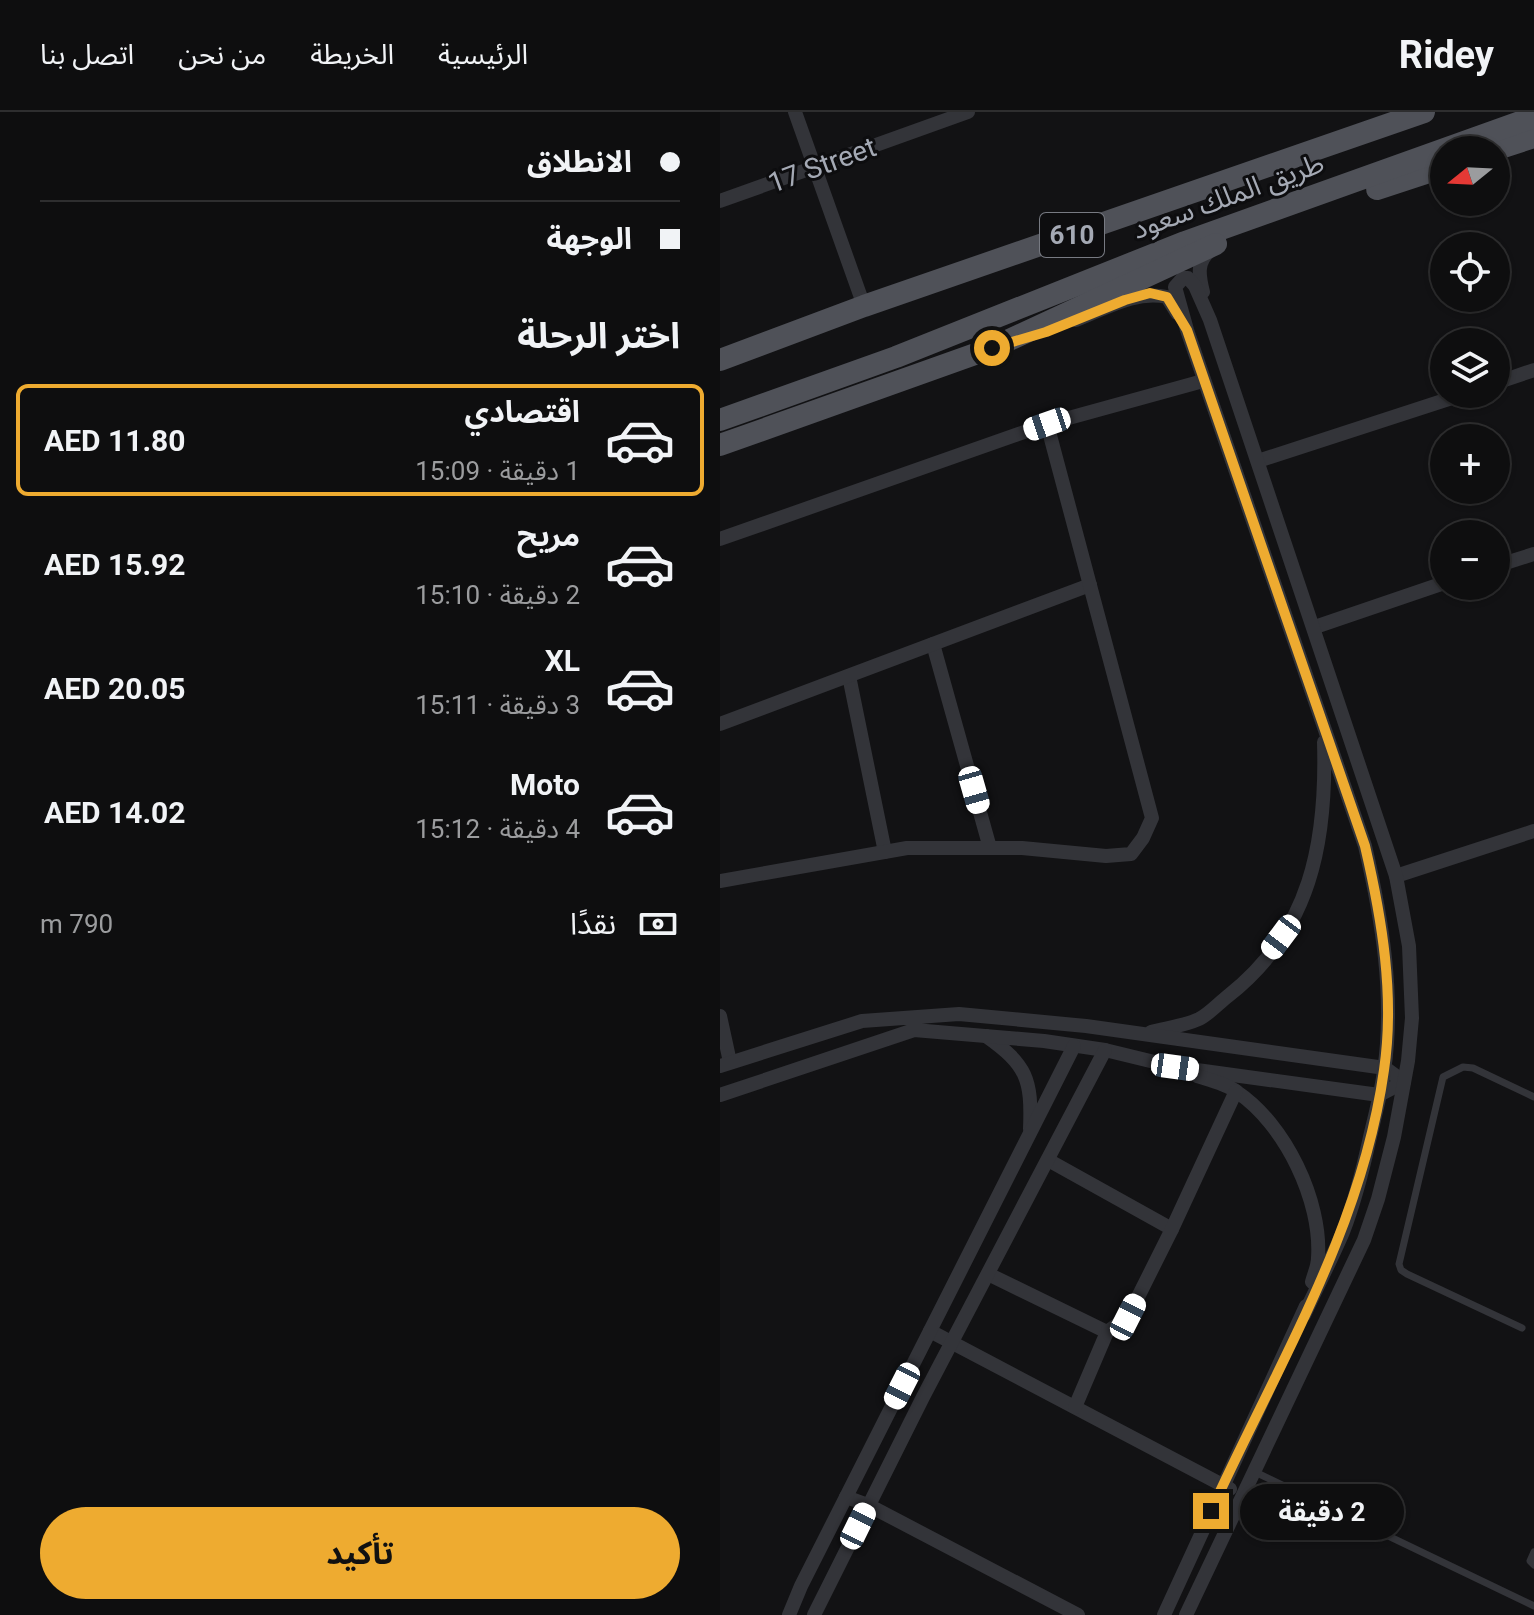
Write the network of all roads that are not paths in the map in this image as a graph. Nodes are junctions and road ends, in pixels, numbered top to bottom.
1 (795, 112) edge
2 (967, 112) edge
3 (1424, 112) edge
4 (1386, 118) edge
5 (1534, 119) edge
6 (1492, 136) edge
7 (1534, 137) edge
8 (1510, 145) edge
9 (1430, 160) edge
10 (813, 169) junction
11 (1430, 172) edge
12 (720, 201) edge
13 (1328, 206) junction
14 (1221, 242) junction
15 (864, 306) junction
16 (1210, 320) junction
17 (1187, 330) junction
18 (992, 348) junction
19 (720, 360) edge
20 (1534, 370) edge
21 (1510, 378) edge
22 (1203, 381) junction
23 (1430, 405) edge
24 (720, 420) edge
25 (1047, 424) junction
26 (720, 445) edge
27 (1258, 461) junction
28 (720, 539) edge
29 (1534, 554) edge
30 (1510, 562) edge
31 (1090, 585) junction
32 (1430, 588) edge
33 (1315, 627) junction
34 (933, 644) junction
35 (849, 676) junction
36 (720, 724) edge
37 (1323, 725) junction
38 (1534, 831) edge
39 (990, 848) junction
40 (885, 852) junction
41 (1396, 876) junction
42 (720, 881) edge
43 (720, 1016) edge
44 (1145, 1034) junction
45 (986, 1036) junction
46 (1074, 1046) junction
47 (1105, 1050) junction
48 (725, 1064) edge
49 (1175, 1067) junction
50 (1385, 1068) junction
51 (1404, 1082) junction
52 (1236, 1091) junction
53 (720, 1095) edge
54 (1379, 1095) junction
55 (1534, 1097) edge
56 (1030, 1134) junction
57 (1048, 1160) junction
58 (1172, 1229) junction
59 (988, 1274) junction
60 (1304, 1315) junction
61 (1522, 1328) dead end
62 (930, 1331) junction
63 (1107, 1332) junction
64 (952, 1342) junction
65 (1075, 1407) junction
66 (1255, 1472) junction
67 (1223, 1485) junction
68 (1241, 1495) junction
69 (846, 1497) junction
70 (868, 1505) junction
71 (834, 1520) junction
72 (1534, 1552) edge
73 (1534, 1565) edge
74 (838, 1566) junction
75 (1534, 1606) edge
76 (789, 1615) edge
77 (814, 1615) edge
78 (1078, 1615) edge
79 (1164, 1615) edge
80 (1186, 1615) edge

1 - 10 street
2 - 10 street, 17 Street
3 - 4 main road, طريق الملك سعود / 610
4 - 15 main road, طريق الملك سعود / 610
5 - 6 main road
5 - 24 main road, طريق الملك سعود / 610
7 - 8 main road
9 - 13 main road
10 - 12 street, 17 Street
10 - 15 street
11 - 13 main road
13 - 14 main road
14 - 16 street
14 - 18 main road
15 - 19 main road, طريق الملك سعود / 610
16 - 17 street
16 - 27 street
17 - 18 street
17 - 22 street
18 - 26 main road
20 - 21 street
22 - 25 street
22 - 37 street
23 - 27 street
25 - 28 street
25 - 31 street
27 - 33 street
29 - 30 street
31 - 34 street
31 - 39 street
32 - 33 street
33 - 41 street
34 - 35 street
34 - 39 street
35 - 36 street
35 - 40 street
37 - 44 street
37 - 50 street
38 - 41 street
39 - 40 street
40 - 42 street
41 - 51 street
43 - 48 street
44 - 48 street
44 - 50 street
45 - 46 street
45 - 53 street
45 - 56 street
46 - 47 street
46 - 56 street
47 - 49 street
47 - 57 street
49 - 52 street
49 - 54 street
50 - 51 street
50 - 54 street
51 - 54 street
51 - 66 street
52 - 58 street
52 - 60 street
54 - 60 street
55 - 61 lane
56 - 62 street
57 - 58 street
57 - 59 street
58 - 63 street
59 - 63 street
59 - 64 street
60 - 67 street
62 - 64 street
62 - 69 street
63 - 65 street
64 - 65 street
64 - 70 street
65 - 67 street
66 - 68 street
66 - 75 lane
67 - 68 street
67 - 79 street
68 - 80 street
69 - 70 street
69 - 71 street
70 - 74 street
70 - 78 street
71 - 74 street
71 - 76 street
72 - 73 lane
74 - 77 street

